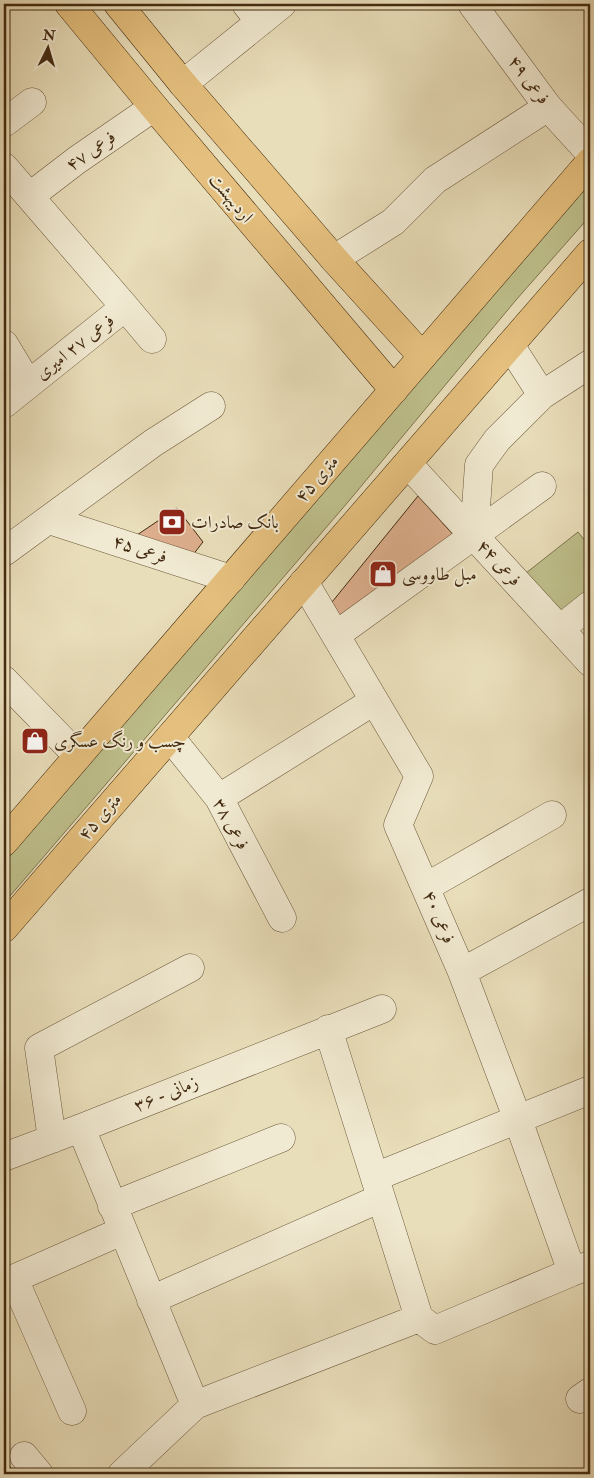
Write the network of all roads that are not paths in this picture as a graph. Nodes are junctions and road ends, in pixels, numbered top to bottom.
1 (69, 4) edge
2 (118, 4) edge
3 (282, 4) edge
4 (472, 4) edge
5 (253, 13) edge
6 (183, 84) junction
7 (32, 102) dead end
8 (154, 107) junction
9 (548, 107) junction
10 (4, 123) edge
11 (590, 153) edge
12 (590, 162) edge
13 (4, 167) edge
14 (30, 196) junction
15 (590, 253) edge
16 (334, 259) junction
17 (125, 307) junction
18 (390, 320) junction
19 (152, 339) dead end
20 (4, 344) edge
21 (510, 346) junction
22 (359, 349) junction
23 (422, 356) junction
24 (590, 364) edge
25 (28, 384) junction
26 (394, 390) junction
27 (542, 395) junction
28 (4, 404) edge
29 (211, 406) dead end
30 (408, 464) junction
31 (542, 486) dead end
32 (49, 520) junction
33 (474, 536) junction
34 (4, 552) edge
35 (231, 579) junction
36 (304, 582) junction
37 (590, 605) edge
38 (560, 629) junction
39 (336, 635) junction
40 (590, 662) edge
41 (4, 680) edge
42 (374, 701) junction
43 (170, 737) junction
44 (78, 756) junction
45 (219, 798) junction
46 (552, 815) dead end
47 (4, 842) edge
48 (426, 887) junction
49 (590, 902) edge
50 (282, 918) dead end
51 (4, 928) edge
52 (190, 968) dead end
53 (462, 972) junction
54 (382, 1009) dead end
55 (328, 1029) junction
56 (590, 1090) edge
57 (518, 1120) junction
58 (81, 1128) junction
59 (281, 1138) dead end
60 (52, 1139) junction
61 (4, 1157) edge
62 (378, 1187) junction
63 (112, 1206) junction
64 (122, 1231) junction
65 (581, 1268) edge
66 (9, 1281) edge
67 (151, 1300) junction
68 (419, 1318) junction
69 (195, 1405) junction
70 (72, 1411) dead end
71 (122, 1474) edge

1 - 8 main road, اردیبهشت
2 - 6 main road
3 - 5 street
4 - 9 street, فرعی ۴۹
5 - 6 street
6 - 16 main road
7 - 10 street
8 - 14 street, فرعی ۴۷
8 - 22 main road, اردیبهشت
9 - 11 street, فرعی ۴۹
9 - 16 street
12 - 23 main road, ۴۵ متری
13 - 14 street, فرعی ۲۷ امیری
14 - 17 street, فرعی ۲۷ امیری
15 - 21 main road, ۴۵ متری
16 - 18 main road
17 - 19 street
17 - 25 street, فرعی ۲۷ امیری
18 - 22 main road
18 - 23 main road
20 - 25 street
21 - 27 street
21 - 30 main road, ۴۵ متری
22 - 26 main road, اردیبهشت
23 - 26 main road, ۴۵ متری
24 - 27 street
25 - 28 street, فرعی ۲۷ امیری
26 - 35 main road, ۴۵ متری
27 - 33 street
29 - 32 street
30 - 33 street, فرعی ۴۴
30 - 36 main road, ۴۵ متری
31 - 33 street
32 - 34 street
32 - 35 street, فرعی ۴۵
33 - 38 street, فرعی ۴۴
33 - 39 street
35 - 44 main road, ۴۵ متری
36 - 39 street, فرعی ۴۰
36 - 43 main road, ۴۵ متری
37 - 38 street
38 - 40 street, فرعی ۴۴
39 - 42 street, فرعی ۴۰
41 - 44 street
42 - 45 street
42 - 48 street, فرعی ۴۰
43 - 45 street, فرعی ۳۸
43 - 51 main road, ۴۵ متری
44 - 47 main road, ۴۵ متری
45 - 50 street, فرعی ۳۸
46 - 48 street
48 - 53 street, فرعی ۴۰
49 - 53 street
52 - 60 street
53 - 57 street, فرعی ۴۰
54 - 55 street, ۳۶ - زمانی
55 - 58 street, ۳۶ - زمانی
55 - 62 street
56 - 57 street
57 - 62 street
57 - 65 street, فرعی ۴۰
58 - 60 street, ۳۶ - زمانی
58 - 63 street
59 - 63 street
60 - 61 street, ۳۶ - زمانی
62 - 67 street
62 - 68 street
63 - 64 street
64 - 66 street
64 - 67 street
65 - 68 street
66 - 70 street
67 - 69 street
68 - 69 street
69 - 71 street

